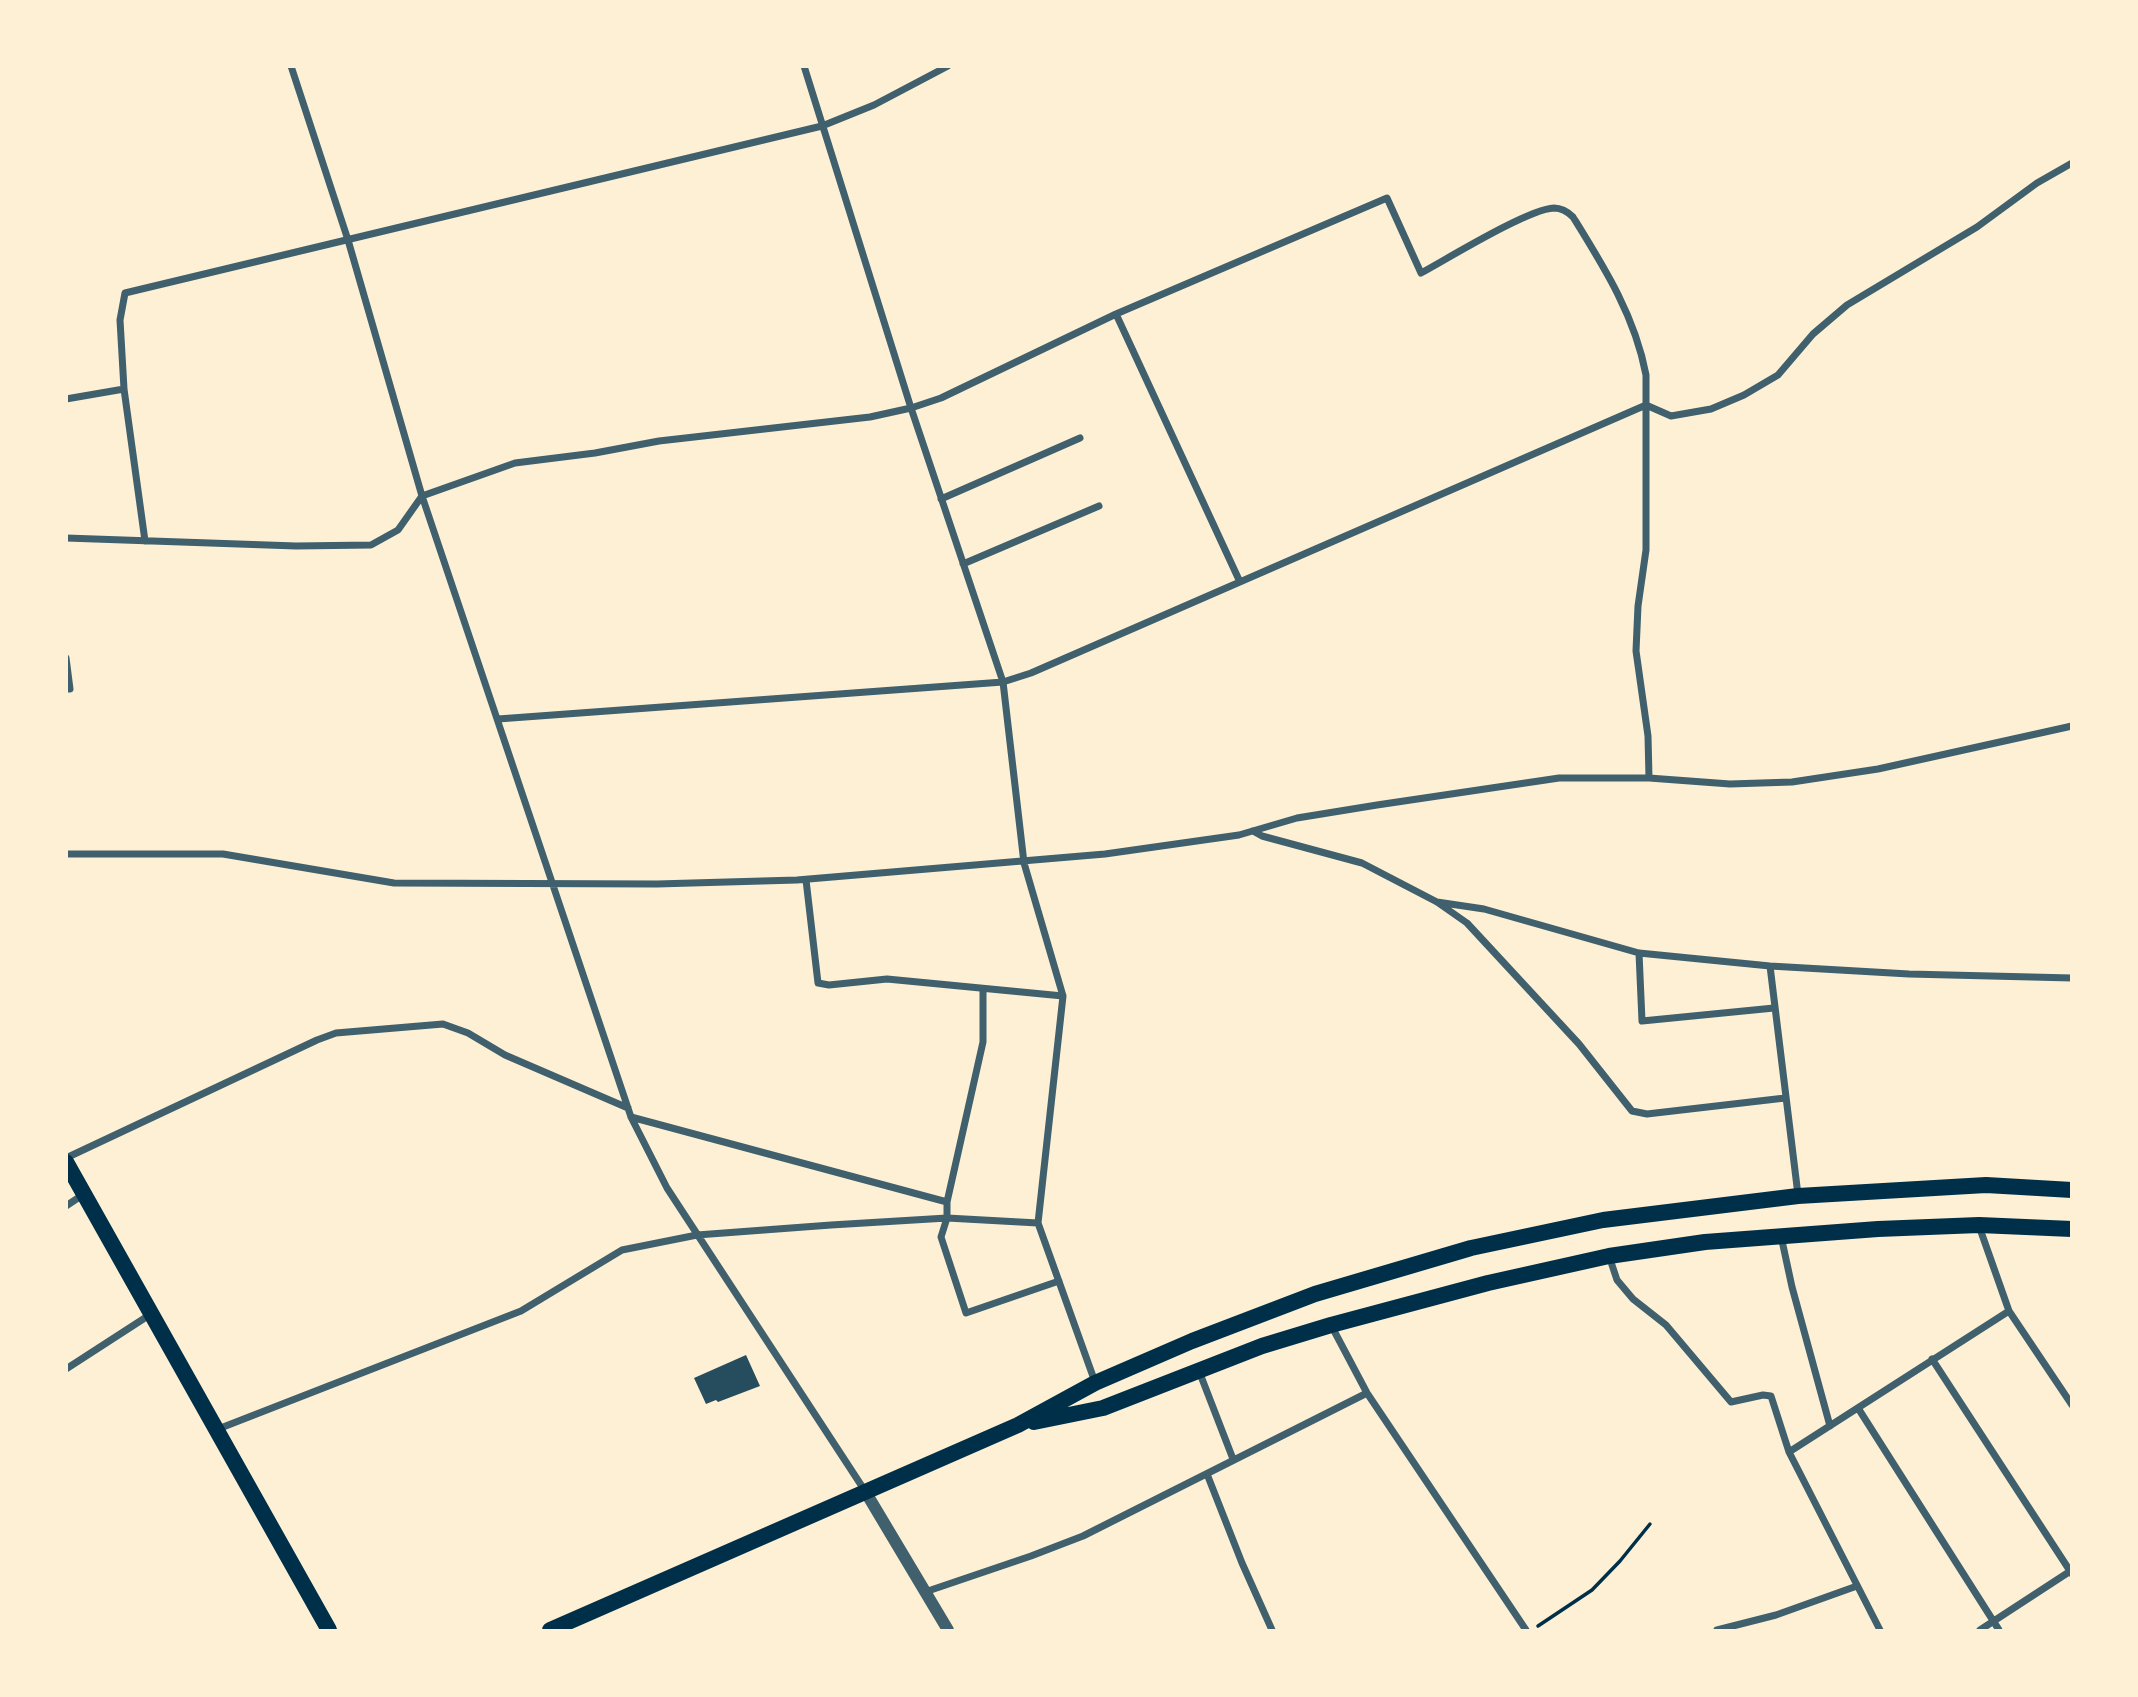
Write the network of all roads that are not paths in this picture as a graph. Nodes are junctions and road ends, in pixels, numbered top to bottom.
1 (291, 66) edge
2 (804, 66) edge
3 (948, 66) edge
4 (822, 126) junction
5 (2071, 163) edge
6 (348, 240) junction
7 (1116, 314) junction
8 (124, 389) junction
9 (66, 398) edge
10 (1646, 405) junction
11 (911, 408) junction
12 (1080, 439) dead end
13 (422, 496) junction
14 (942, 499) junction
15 (1099, 506) dead end
16 (66, 538) edge
17 (145, 541) junction
18 (963, 564) junction
19 (1240, 582) junction
20 (66, 658) edge
21 (1003, 682) junction
22 (66, 689) edge
23 (498, 719) junction
24 (2071, 726) edge
25 (1649, 778) junction
26 (1253, 831) junction
27 (66, 854) edge
28 (1024, 863) junction
29 (806, 880) junction
30 (552, 882) junction
31 (1437, 902) junction
32 (1639, 953) junction
33 (1770, 966) junction
34 (2071, 978) edge
35 (983, 989) junction
36 (1063, 996) junction
37 (1774, 1008) junction
38 (1786, 1098) junction
39 (629, 1113) junction
40 (66, 1160) edge
41 (2071, 1190) edge
42 (85, 1194) junction
43 (1798, 1196) junction
44 (947, 1202) junction
45 (66, 1206) edge
46 (947, 1218) junction
47 (1038, 1223) junction
48 (1979, 1225) junction
49 (2071, 1229) edge
50 (697, 1235) junction
51 (1781, 1235) junction
52 (1609, 1256) junction
53 (1059, 1281) junction
54 (2009, 1311) junction
55 (152, 1313) junction
56 (1331, 1325) junction
57 (1932, 1359) junction
58 (66, 1369) edge
59 (1199, 1371) junction
60 (1095, 1383) junction
61 (1367, 1393) junction
62 (2071, 1405) edge
63 (1858, 1408) junction
64 (1018, 1425) junction
65 (1830, 1426) junction
66 (218, 1429) junction
67 (1789, 1452) junction
68 (1233, 1459) junction
69 (1208, 1474) junction
70 (865, 1491) junction
71 (2071, 1571) edge
72 (1857, 1586) junction
73 (924, 1592) junction
74 (1993, 1622) junction
75 (330, 1630) edge
76 (550, 1630) edge
77 (948, 1630) edge
78 (1272, 1630) edge
79 (1528, 1630) edge
80 (1717, 1630) edge
81 (1880, 1630) edge
82 (1980, 1630) edge
83 (1998, 1630) edge

1 - 6 street
2 - 4 street
3 - 4 street
4 - 6 street
4 - 11 street
5 - 10 street
6 - 8 street
6 - 13 street
7 - 10 street
7 - 11 street
7 - 19 street
8 - 9 street
8 - 17 street
10 - 19 street
10 - 25 street
11 - 13 street
11 - 14 street
12 - 14 street
13 - 17 street
13 - 23 street
14 - 18 street
15 - 18 street
16 - 17 street
18 - 21 street
19 - 21 street
20 - 22 street
21 - 23 street
21 - 28 street
23 - 30 street
24 - 25 street
25 - 26 street
26 - 28 street
26 - 31 street
27 - 30 street
28 - 29 street
28 - 36 street
29 - 30 street
29 - 35 street
30 - 39 street
31 - 32 street
31 - 38 street
32 - 33 street
32 - 37 street
33 - 34 street
33 - 37 street
35 - 36 street
35 - 44 street
36 - 47 street
37 - 38 street
38 - 43 street
39 - 40 street
39 - 44 street
39 - 50 street
40 - 42 main road
41 - 43 main road
42 - 45 street
42 - 55 main road
43 - 60 main road
44 - 46 street
46 - 47 street
46 - 50 street
46 - 53 street
47 - 53 street
48 - 49 main road
48 - 51 main road
48 - 54 street
50 - 66 street
50 - 70 street
51 - 52 main road
51 - 65 street
52 - 56 main road
52 - 67 street
53 - 60 street
54 - 57 street
54 - 62 street
55 - 58 street
55 - 66 main road
56 - 59 main road
56 - 61 street
57 - 63 street
57 - 71 street
59 - 64 main road
59 - 68 street
60 - 64 main road
61 - 68 street
61 - 79 street
63 - 65 street
63 - 74 street
64 - 70 main road
65 - 67 street
66 - 75 main road
67 - 72 street
68 - 69 street
69 - 73 street
69 - 78 street
70 - 73 street
70 - 76 main road
71 - 74 street
72 - 80 street
72 - 81 street
73 - 77 street
74 - 82 street
74 - 83 street

